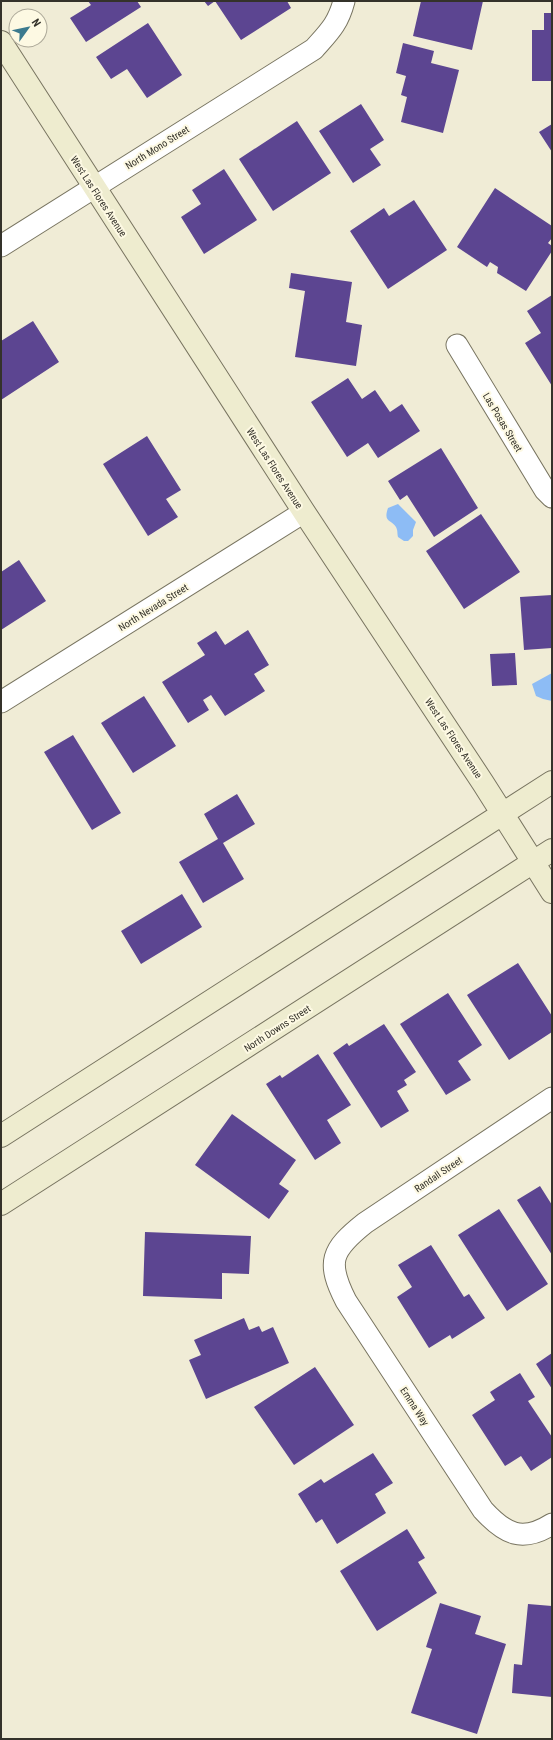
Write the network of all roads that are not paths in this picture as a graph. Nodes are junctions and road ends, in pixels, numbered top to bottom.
1 (344, 1) edge
2 (1, 42) edge
3 (93, 186) junction
4 (1, 246) edge
5 (457, 345) dead end
6 (552, 497) edge
7 (304, 512) junction
8 (1, 702) edge
9 (552, 782) edge
10 (502, 813) junction
11 (552, 850) edge
12 (533, 862) junction
13 (552, 892) edge
14 (552, 1098) edge
15 (1, 1136) edge
16 (1, 1204) edge
17 (333, 1260) joint
18 (552, 1524) edge

1 - 3 street, North Mono Street
2 - 3 main road, West Las Flores Avenue
3 - 4 street, North Mono Street
3 - 7 main road, West Las Flores Avenue
5 - 6 street, Las Posas Street
7 - 8 street, North Nevada Street
7 - 10 main road, West Las Flores Avenue
9 - 10 main road
10 - 12 main road, West Las Flores Avenue
10 - 15 main road
11 - 12 main road, North Downs Street
12 - 13 main road, West Las Flores Avenue
12 - 16 main road, North Downs Street
14 - 17 street, Randall Street
17 - 18 street, Emma Way

